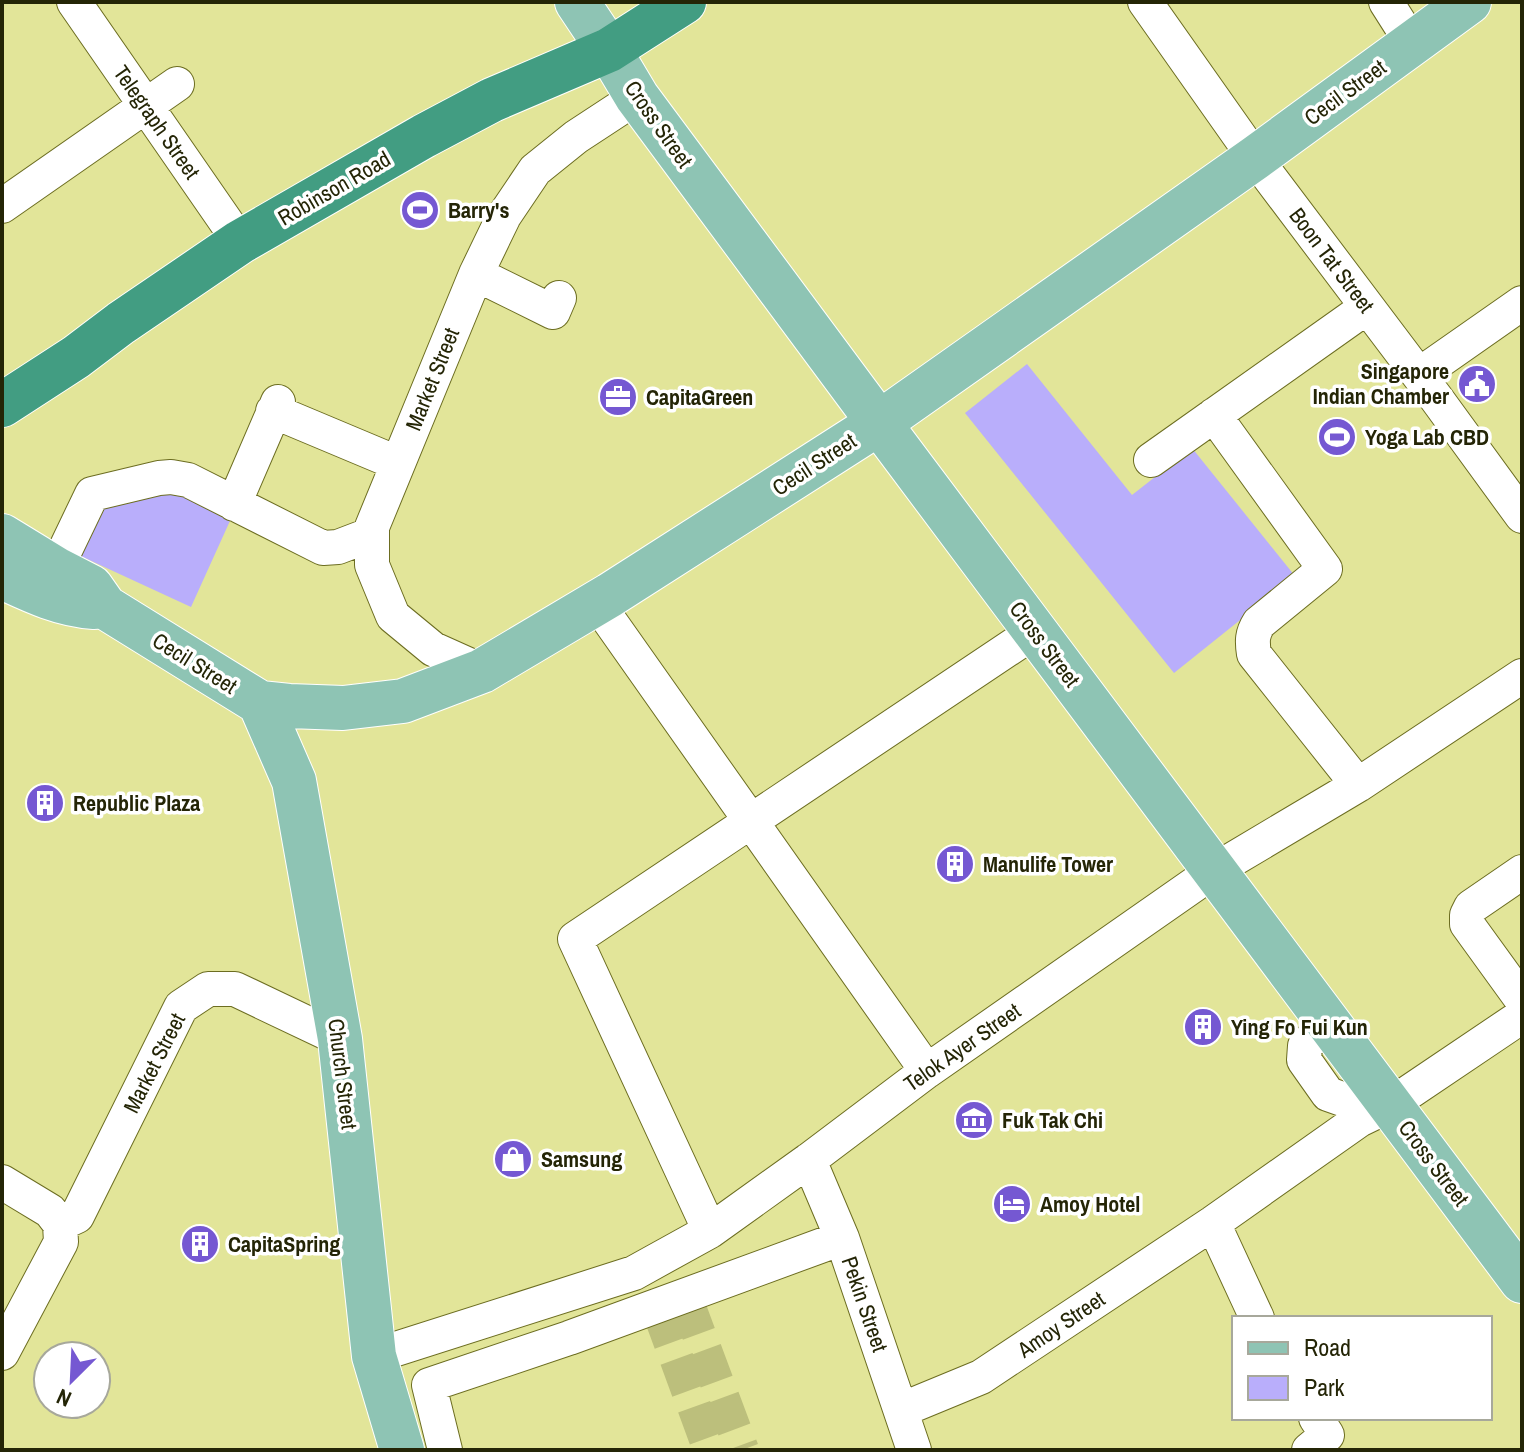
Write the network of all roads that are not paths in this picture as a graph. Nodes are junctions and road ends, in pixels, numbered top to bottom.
1 (74, 2) edge
2 (577, 2) edge
3 (684, 2) edge
4 (1145, 2) edge
5 (1386, 2) edge
6 (1469, 2) edge
7 (1412, 43) junction
8 (609, 50) junction
9 (177, 84) dead end
10 (637, 97) junction
11 (146, 105) junction
12 (1255, 158) junction
13 (2, 206) edge
14 (240, 242) junction
15 (476, 274) junction
16 (559, 298) dead end
17 (1522, 303) edge
18 (1367, 307) junction
19 (1419, 375) junction
20 (2, 405) edge
21 (1214, 415) junction
22 (879, 423) junction
23 (1151, 460) dead end
24 (397, 463) junction
25 (234, 504) junction
26 (1522, 516) edge
27 (372, 534) junction
28 (2, 536) edge
29 (56, 569) junction
30 (2, 577) edge
31 (597, 603) junction
32 (105, 607) junction
33 (1035, 631) junction
34 (482, 671) junction
35 (1522, 676) edge
36 (260, 703) junction
37 (1358, 785) junction
38 (751, 821) junction
39 (1215, 870) junction
40 (1522, 872) edge
41 (1520, 1017) edge
42 (340, 1039) junction
43 (927, 1071) junction
44 (1381, 1094) junction
45 (809, 1160) junction
46 (2, 1182) edge
47 (1213, 1223) junction
48 (710, 1231) junction
49 (60, 1233) junction
50 (842, 1238) junction
51 (656, 1261) junction
52 (1522, 1281) edge
53 (671, 1303) junction
54 (1256, 1316) edge
55 (2, 1353) edge
56 (374, 1356) junction
57 (901, 1410) junction
58 (1317, 1420) edge
59 (402, 1450) edge
60 (445, 1450) edge
61 (914, 1450) edge
62 (1309, 1450) edge

1 - 11 street, Telegraph Street
2 - 8 main road, Cross Street
3 - 8 highway, Robinson Road
4 - 12 street, Boon Tat Street
5 - 7 street
6 - 7 main road, Cecil Street
7 - 12 main road, Cecil Street
8 - 10 main road, Cross Street
8 - 14 highway, Robinson Road
9 - 11 street
10 - 15 street, Market Street
10 - 22 main road, Cross Street
11 - 13 street
11 - 14 street, Telegraph Street
12 - 18 street, Boon Tat Street
12 - 22 main road, Cecil Street
14 - 20 highway, Robinson Road
15 - 16 street
15 - 24 street, Market Street
17 - 19 street
18 - 19 street, Boon Tat Street
18 - 21 street
19 - 26 street, Boon Tat Street
21 - 23 street
21 - 37 street
22 - 31 main road, Cecil Street
22 - 33 main road, Cross Street
24 - 25 street
24 - 27 street, Market Street
25 - 27 street
25 - 29 street
27 - 34 street, Market Street
28 - 29 main road
29 - 32 main road
30 - 32 main road
31 - 34 main road, Cecil Street
31 - 38 street
32 - 36 main road, Cecil Street
33 - 38 street
33 - 39 main road, Cross Street
34 - 36 main road, Cecil Street
35 - 37 street, Telok Ayer Street
36 - 42 main road, Church Street
37 - 39 street, Telok Ayer Street
38 - 43 street
38 - 48 street
39 - 43 street, Telok Ayer Street
39 - 44 main road, Cross Street
40 - 41 street
41 - 44 street
42 - 49 street, Market Street
42 - 56 main road, Church Street
43 - 45 street, Telok Ayer Street
44 - 47 street, Amoy Street
44 - 52 main road, Cross Street
45 - 48 street, Telok Ayer Street
45 - 50 street, Pekin Street
46 - 49 street
47 - 54 street
47 - 57 street, Amoy Street
48 - 51 street, Telok Ayer Street
49 - 55 street, Market Street
50 - 53 street
50 - 57 street, Pekin Street
51 - 53 street
51 - 56 street, Telok Ayer Street
53 - 60 street
56 - 59 main road, Church Street
57 - 61 street, Pekin Street
58 - 62 street

